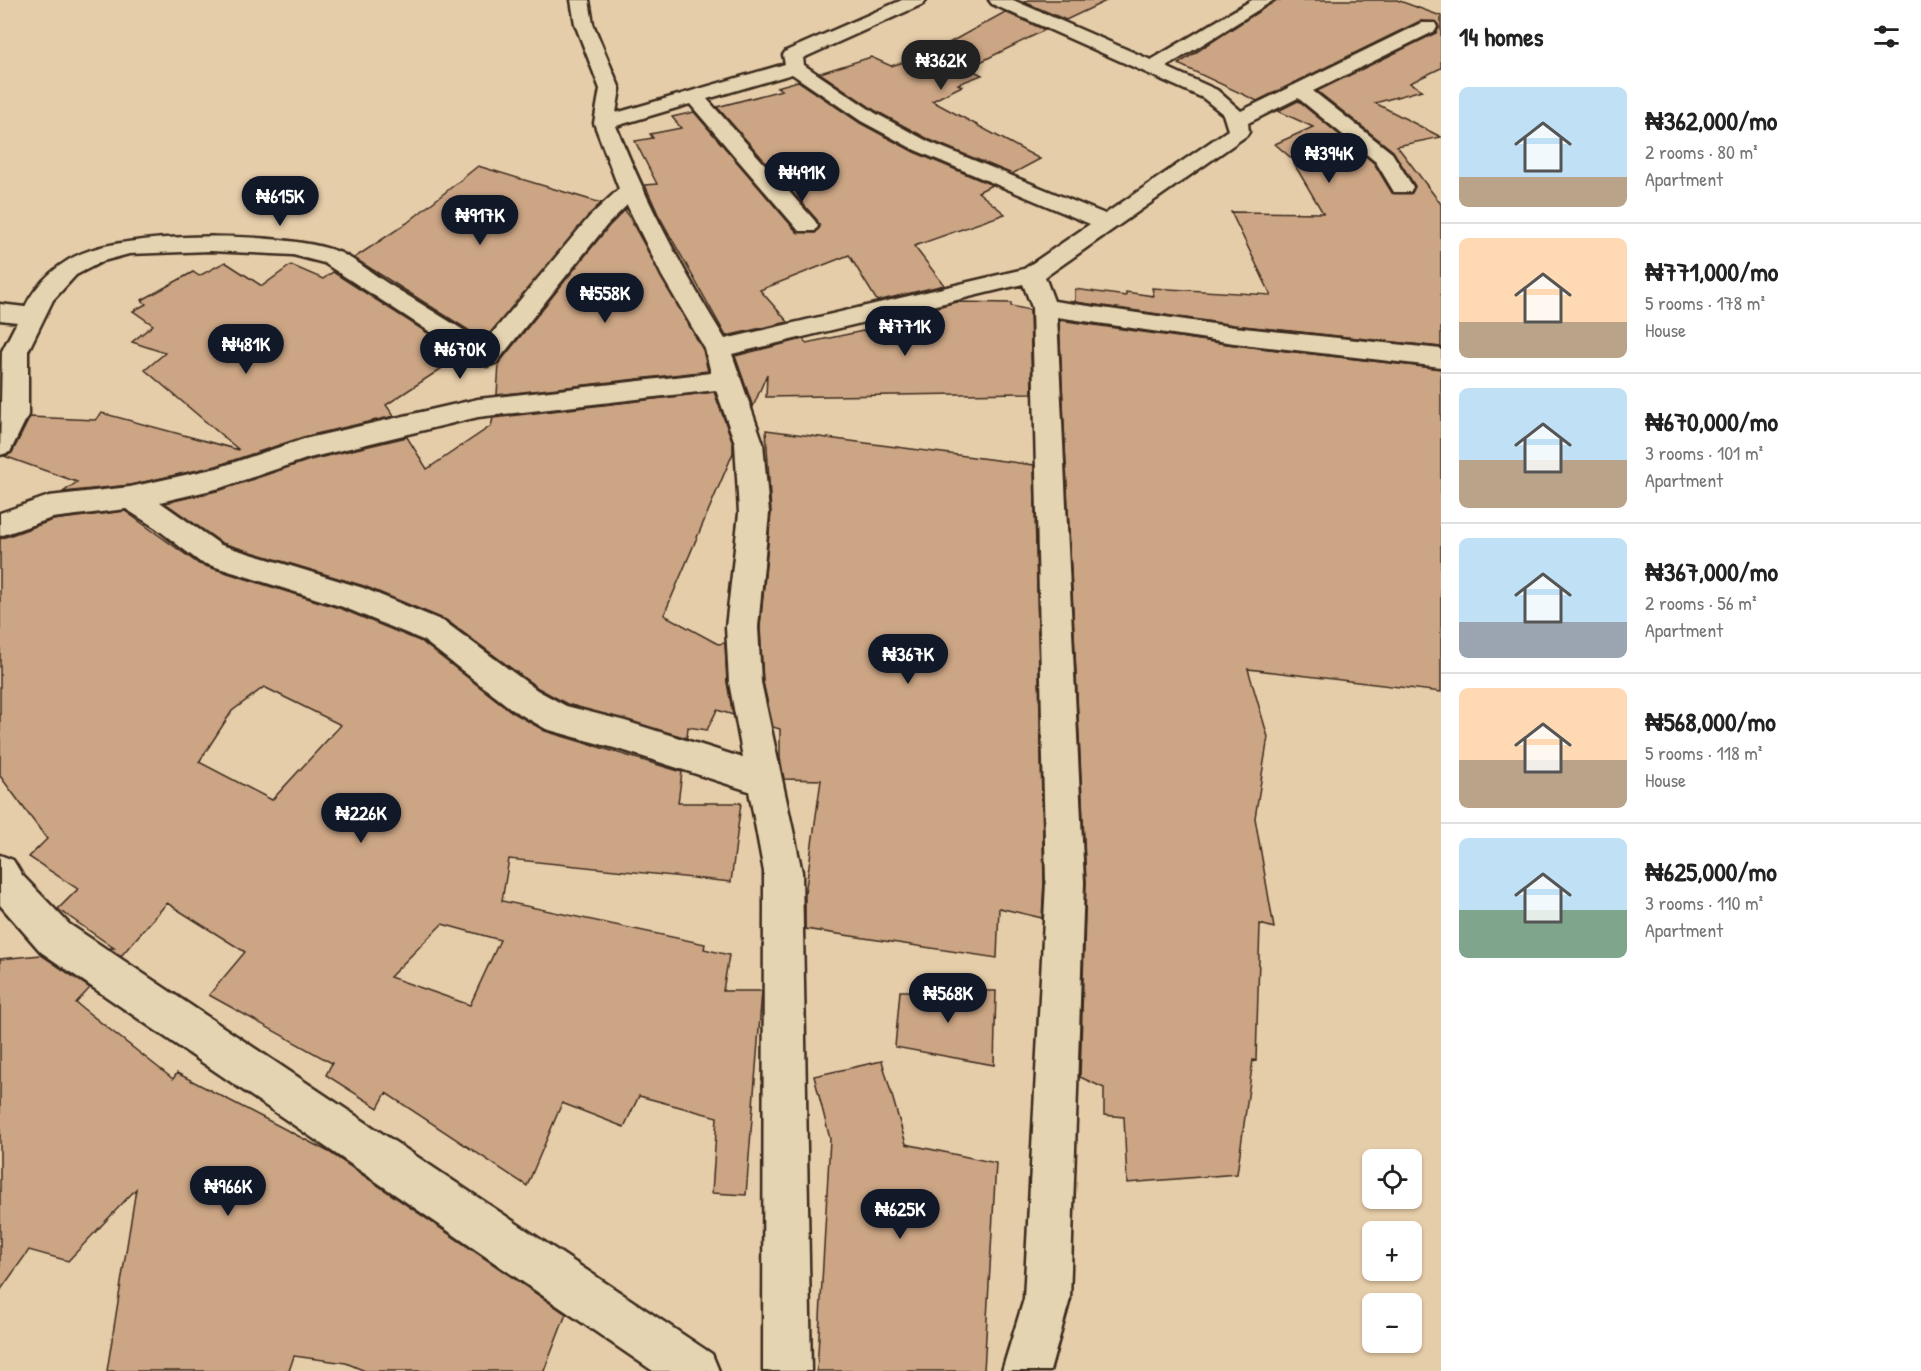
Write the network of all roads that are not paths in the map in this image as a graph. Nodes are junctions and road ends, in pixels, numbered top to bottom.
1 (580, 0) edge
2 (917, 0) edge
3 (998, 0) edge
4 (1265, 0) edge
5 (1428, 27) dead end
6 (795, 67) junction
7 (1150, 69) junction
8 (1300, 90) junction
9 (695, 98) junction
10 (1238, 120) junction
11 (604, 123) junction
12 (1402, 187) dead end
13 (631, 190) junction
14 (1107, 223) junction
15 (807, 226) dead end
16 (1032, 275) junction
17 (1044, 307) junction
18 (0, 312) edge
19 (31, 316) junction
20 (718, 348) junction
21 (488, 357) junction
22 (1441, 358) edge
23 (726, 380) junction
24 (478, 408) junction
25 (0, 446) edge
26 (130, 498) junction
27 (0, 525) edge
28 (764, 780) junction
29 (0, 873) edge
30 (695, 1371) edge
31 (787, 1371) edge
32 (1026, 1371) edge

1 - 11 street
2 - 6 street
3 - 7 street
4 - 7 street
5 - 8 street
6 - 9 street
6 - 14 street
7 - 10 street
8 - 10 street
8 - 12 street
9 - 11 street
9 - 15 street
10 - 14 street
11 - 13 street
13 - 20 street
13 - 21 street
14 - 16 street
16 - 17 street
16 - 20 street
17 - 22 street
17 - 32 street
18 - 19 street
19 - 21 street
19 - 25 street
20 - 23 street
21 - 24 street
23 - 24 street
23 - 28 street
24 - 26 street
26 - 27 street
26 - 28 street
28 - 31 street
29 - 30 street

